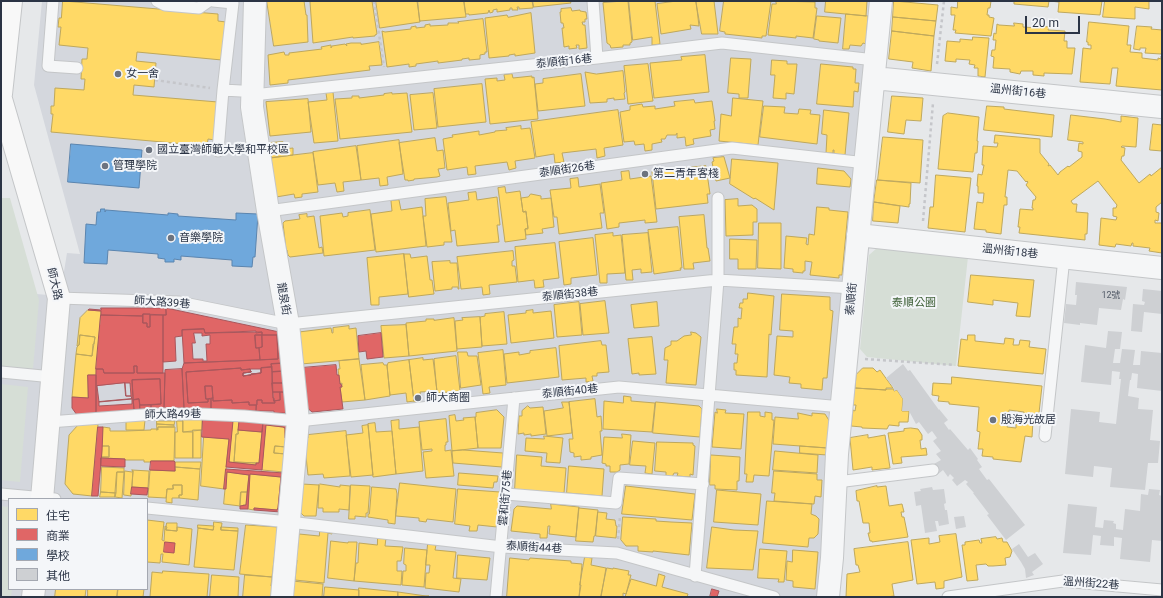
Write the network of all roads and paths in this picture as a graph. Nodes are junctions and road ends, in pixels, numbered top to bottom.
1 (10, 1) edge
2 (54, 1) edge
3 (157, 1) edge
4 (209, 1) edge
5 (213, 1) edge
6 (255, 1) edge
7 (374, 1) edge
8 (593, 1) edge
9 (881, 1) edge
10 (944, 1) edge
11 (233, 2) edge
12 (597, 58) junction
13 (77, 68) dead end
14 (874, 69) junction
15 (155, 80) dead end
16 (386, 81) junction
17 (935, 83) junction
18 (223, 90) junction
19 (247, 93) junction
20 (1, 94) edge
21 (1, 99) edge
22 (1162, 107) edge
23 (218, 151) dead end
24 (866, 163) junction
25 (718, 198) dead end
26 (268, 211) junction
27 (858, 235) junction
28 (921, 242) junction
29 (1064, 258) junction
30 (1162, 268) edge
31 (718, 280) junction
32 (853, 288) junction
33 (59, 298) junction
34 (288, 324) junction
35 (846, 358) junction
36 (955, 365) dead end
37 (1, 372) edge
38 (53, 377) junction
39 (710, 395) junction
40 (514, 398) junction
41 (842, 407) junction
42 (298, 421) junction
43 (49, 422) junction
44 (1045, 436) dead end
45 (933, 470) dead end
46 (837, 482) junction
47 (703, 484) junction
48 (1, 494) edge
49 (506, 494) junction
50 (37, 498) edge
51 (46, 498) edge
52 (616, 503) junction
53 (148, 508) edge
54 (288, 522) junction
55 (502, 547) junction
56 (617, 553) junction
57 (695, 576) junction
58 (1028, 585) junction
59 (1162, 590) edge
60 (282, 597) edge
61 (496, 597) edge
62 (774, 597) edge
63 (828, 597) edge
64 (948, 597) edge
65 (1027, 597) edge

1 - 20 street
2 - 13 lane
3 - 4 lane
5 - 11 lane
6 - 19 street, 龍泉街
7 - 16 path
8 - 12 lane
9 - 14 street, 泰順街
10 - 17 path
11 - 18 lane
12 - 14 lane, 泰順街16巷
12 - 16 lane, 泰順街16巷
14 - 17 street, 溫州街16巷
14 - 24 street, 泰順街
15 - 18 path
16 - 19 lane, 泰順街16巷
17 - 22 street, 溫州街16巷
17 - 28 path
18 - 19 lane, 泰順街16巷
18 - 23 lane
19 - 26 street, 龍泉街
21 - 33 street, 師大路
24 - 26 lane, 泰順街26巷
24 - 27 street, 泰順街
25 - 31 lane
26 - 34 street, 龍泉街
27 - 28 street, 溫州街18巷
27 - 32 street, 泰順街
28 - 29 street, 溫州街18巷
29 - 30 street, 溫州街18巷
29 - 44 lane
31 - 32 lane, 泰順街38巷
31 - 34 lane, 泰順街38巷
31 - 39 lane
32 - 35 street, 泰順街
33 - 34 lane, 師大路39巷
33 - 38 street, 師大路
34 - 42 street, 龍泉街
35 - 36 path
35 - 41 street, 泰順街
37 - 38 lane
38 - 43 street, 師大路
39 - 40 lane, 泰順街40巷
39 - 41 lane, 泰順街40巷
39 - 47 lane
40 - 42 lane, 泰順街40巷
40 - 49 lane, 雲和街75巷
41 - 46 street, 泰順街
42 - 43 lane, 師大路49巷
42 - 54 street, 龍泉街
43 - 51 street, 師大路
45 - 46 lane
46 - 63 street, 泰順街
47 - 52 lane
47 - 57 lane
48 - 50 lane
49 - 52 lane
49 - 55 lane, 雲和街75巷
52 - 56 path
53 - 54 lane, 泰順街44巷
54 - 55 lane, 泰順街44巷
54 - 60 street, 龍泉街
55 - 56 lane, 泰順街44巷
55 - 61 lane, 雲和街75巷
56 - 57 lane, 泰順街44巷
57 - 62 lane, 泰順街44巷
58 - 59 lane, 溫州街22巷
58 - 64 lane, 溫州街22巷
58 - 65 lane

